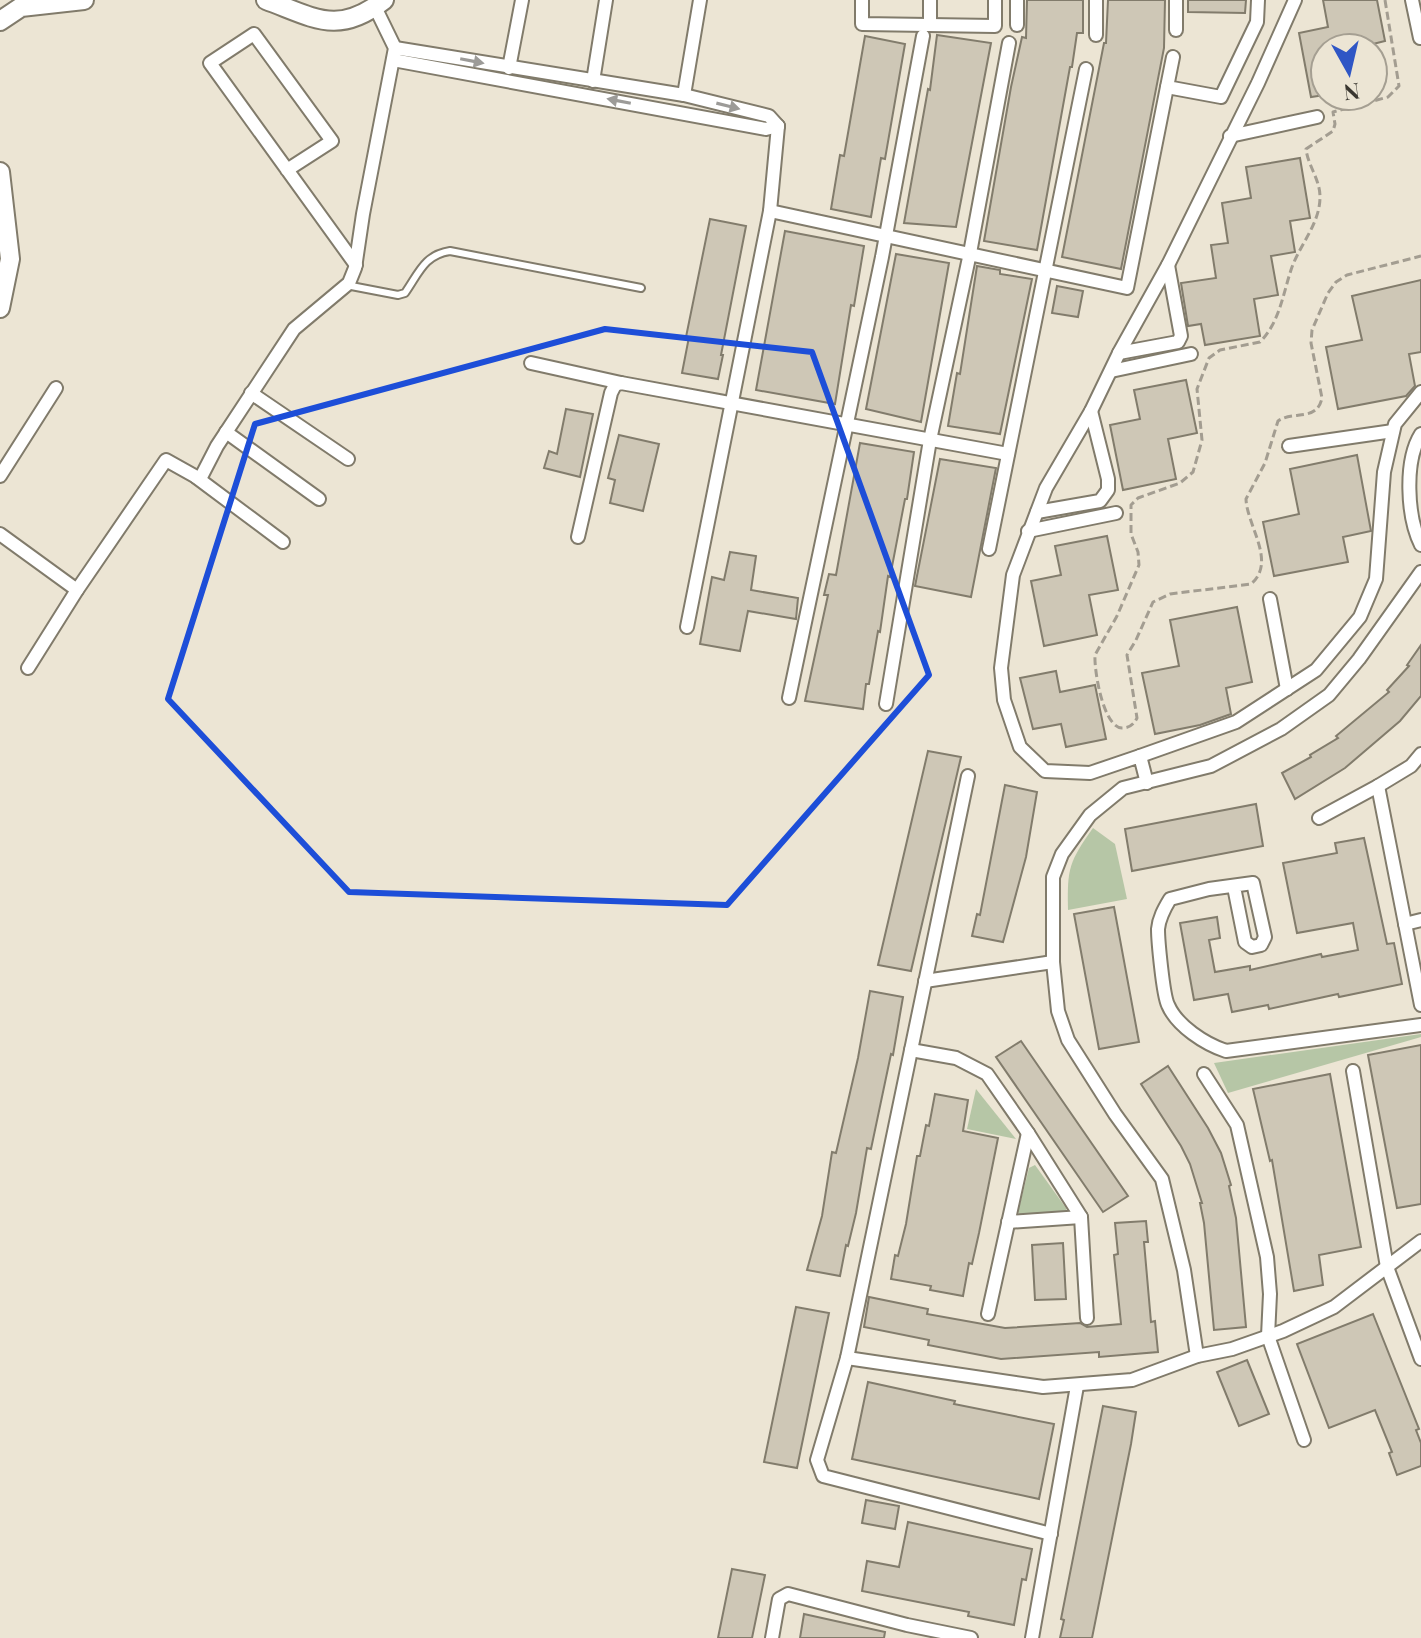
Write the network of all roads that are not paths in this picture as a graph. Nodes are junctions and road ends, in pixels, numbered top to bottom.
1 (84, 0) edge
2 (266, 0) edge
3 (522, 0) edge
4 (606, 0) edge
5 (700, 0) edge
6 (862, 0) edge
7 (930, 0) edge
8 (995, 0) edge
9 (1017, 0) edge
10 (1096, 0) edge
11 (1176, 0) edge
12 (1258, 0) edge
13 (1295, 0) edge
14 (1412, 0) edge
15 (380, 4) edge
16 (0, 21) edge
17 (930, 24) junction
18 (1017, 25) dead end
19 (1176, 30) dead end
20 (1096, 35) dead end
21 (923, 36) dead end
22 (1420, 38) edge
23 (1009, 43) dead end
24 (394, 54) junction
25 (1173, 57) dead end
26 (509, 68) junction
27 (1086, 69) dead end
28 (593, 81) junction
29 (1167, 87) junction
30 (684, 95) junction
31 (1317, 117) dead end
32 (778, 126) junction
33 (1230, 136) junction
34 (287, 170) junction
35 (0, 172) edge
36 (770, 211) junction
37 (887, 236) junction
38 (970, 253) junction
39 (356, 265) junction
40 (1168, 265) junction
41 (1045, 269) junction
42 (346, 285) junction
43 (641, 288) dead end
44 (0, 308) edge
45 (1119, 353) junction
46 (1191, 354) dead end
47 (531, 363) dead end
48 (1111, 371) junction
49 (621, 383) junction
50 (56, 388) dead end
51 (1421, 392) edge
52 (251, 393) junction
53 (730, 403) junction
54 (1091, 411) junction
55 (847, 425) junction
56 (1393, 431) junction
57 (226, 432) junction
58 (1421, 434) edge
59 (930, 440) junction
60 (1289, 446) dead end
61 (1008, 454) junction
62 (348, 459) dead end
63 (190, 473) junction
64 (0, 476) edge
65 (319, 499) dead end
66 (1037, 512) junction
67 (1116, 513) dead end
68 (1028, 531) junction
69 (0, 534) edge
70 (578, 537) dead end
71 (283, 542) dead end
72 (1421, 545) edge
73 (989, 549) dead end
74 (1421, 572) edge
75 (77, 590) junction
76 (1270, 599) dead end
77 (687, 627) dead end
78 (28, 668) dead end
79 (1287, 689) junction
80 (789, 698) dead end
81 (886, 704) dead end
82 (1421, 754) edge
83 (1140, 756) junction
84 (1118, 764) junction
85 (968, 776) dead end
86 (1147, 783) junction
87 (1378, 786) junction
88 (1123, 788) junction
89 (1319, 818) dead end
90 (1234, 887) junction
91 (1421, 920) edge
92 (1405, 924) junction
93 (1053, 962) junction
94 (925, 981) junction
95 (1421, 1005) edge
96 (1421, 1025) edge
97 (911, 1050) junction
98 (1353, 1071) dead end
99 (1204, 1074) dead end
100 (1028, 1133) junction
101 (1081, 1217) junction
102 (1008, 1222) junction
103 (1421, 1241) edge
104 (1387, 1267) junction
105 (988, 1314) dead end
106 (1087, 1318) dead end
107 (1268, 1336) junction
108 (1197, 1356) junction
109 (847, 1358) junction
110 (1421, 1359) edge
111 (1077, 1386) junction
112 (1304, 1440) dead end
113 (1051, 1534) junction
114 (906, 1632) edge
115 (772, 1638) edge
116 (971, 1638) edge
117 (1032, 1638) edge

1 - 16 street
2 - 15 street
3 - 26 street
4 - 28 street
5 - 30 street
6 - 17 street
7 - 17 street
8 - 17 street
9 - 18 street
10 - 20 street
11 - 19 street
12 - 29 street
13 - 33 street
14 - 22 street
15 - 24 street
21 - 37 street
23 - 38 street
24 -> 26 street
32 -> 24 street
24 - 39 street
25 - 29 street
26 - 28 street
27 - 41 street
28 - 30 street
29 - 41 street
30 -> 32 street
31 - 33 street
32 - 36 street
33 - 40 street
34 - 34 street
34 - 39 street
35 - 44 street
36 - 37 street
36 - 53 street
37 - 38 street
37 - 55 street
38 - 41 street
38 - 59 street
39 - 42 street
40 - 45 street
40 - 45 street
41 - 61 street
42 - 43 lane
42 - 52 street
45 - 48 street
46 - 48 street
47 - 49 street
48 - 54 street
49 - 53 street
49 - 70 street
50 - 64 street
51 - 56 street
52 - 57 street
52 - 62 street
53 - 55 street
53 - 77 street
54 - 66 street
54 - 66 street
55 - 59 street
55 - 80 street
56 - 60 street
56 - 79 street
57 - 63 street
57 - 65 street
58 - 72 street
59 - 61 street
59 - 81 street
61 - 73 street
63 - 71 street
63 - 75 street
66 - 68 street
67 - 68 street
68 - 84 street
69 - 75 street
74 - 86 street
75 - 78 street
76 - 79 street
79 - 83 street
82 - 87 street
83 - 84 street
83 - 86 street
84 - 88 street
85 - 94 street
86 - 88 street
87 - 89 street
87 - 92 street
88 - 93 street
90 - 90 street
90 - 96 street
91 - 92 street
92 - 95 street
93 - 94 street
93 - 108 street
94 - 97 street
97 - 100 street
97 - 109 street
98 - 104 street
99 - 107 street
100 - 101 street
100 - 102 street
101 - 102 street
101 - 106 street
102 - 105 street
103 - 104 street
104 - 107 street
104 - 110 street
107 - 108 street
107 - 112 street
108 - 111 street
109 - 111 street
109 - 113 street
111 - 113 street
113 - 117 street
114 - 115 street
114 - 116 street

